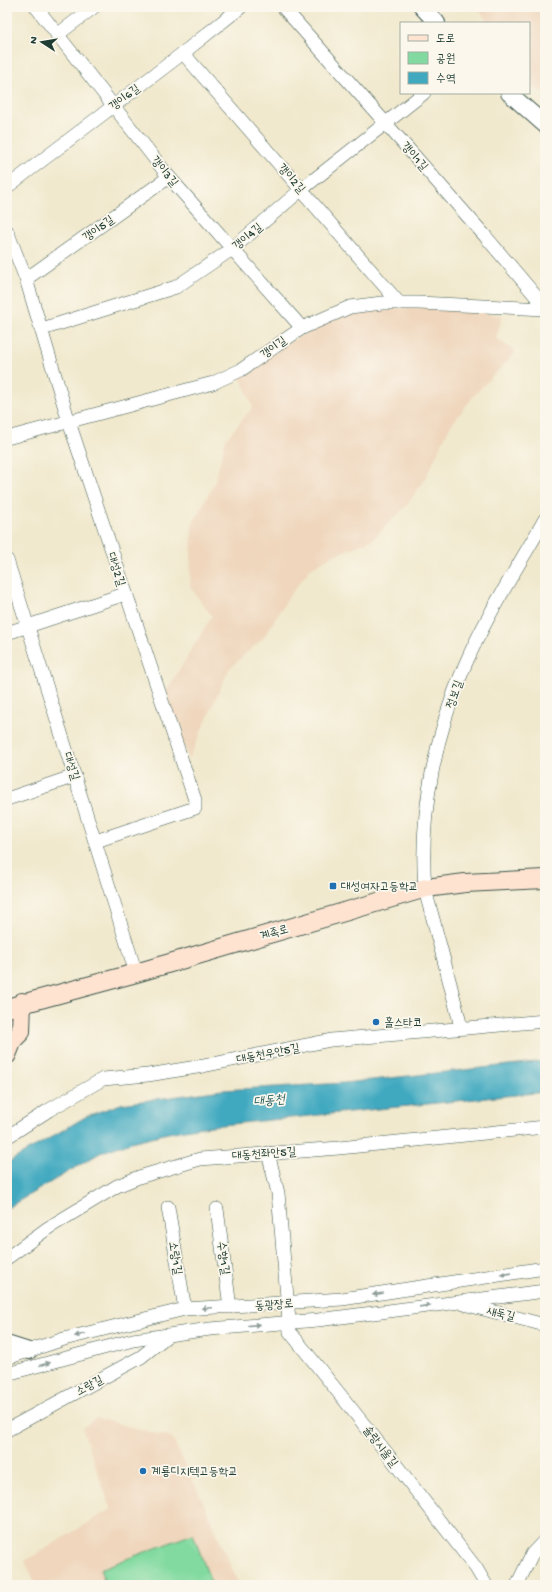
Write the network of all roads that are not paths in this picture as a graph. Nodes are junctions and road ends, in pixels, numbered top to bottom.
1 (36, 7) edge
2 (94, 7) edge
3 (241, 7) edge
4 (283, 7) edge
5 (422, 7) edge
6 (436, 22) edge
7 (57, 35) junction
8 (183, 54) junction
9 (423, 94) edge
10 (510, 94) edge
11 (113, 105) junction
12 (386, 123) junction
13 (545, 126) edge
14 (169, 177) junction
15 (7, 186) edge
16 (302, 189) junction
17 (7, 231) edge
18 (232, 249) junction
19 (26, 279) junction
20 (399, 303) junction
21 (545, 308) edge
22 (302, 328) junction
23 (42, 329) junction
24 (69, 422) junction
25 (7, 438) edge
26 (545, 519) edge
27 (7, 560) edge
28 (125, 594) junction
29 (28, 626) junction
30 (7, 633) edge
31 (75, 776) junction
32 (7, 799) edge
33 (96, 841) junction
34 (545, 879) edge
35 (426, 888) junction
36 (136, 973) junction
37 (14, 1005) edge
38 (545, 1021) edge
39 (462, 1027) junction
40 (7, 1055) edge
41 (545, 1127) edge
42 (7, 1137) edge
43 (268, 1153) junction
44 (168, 1207) dead end
45 (217, 1209) dead end
46 (7, 1258) edge
47 (545, 1268) edge
48 (545, 1291) edge
49 (456, 1302) junction
50 (287, 1303) junction
51 (230, 1307) junction
52 (185, 1309) junction
53 (289, 1321) junction
54 (545, 1324) edge
55 (167, 1335) junction
56 (7, 1344) edge
57 (29, 1351) junction
58 (7, 1358) edge
59 (7, 1374) edge
60 (7, 1430) edge
61 (545, 1540) edge
62 (486, 1585) edge
63 (517, 1585) edge

1 - 7 street, 갱이3길
2 - 7 street
3 - 8 street, 갱이6길
4 - 12 street, 갱이1길
5 - 6 street
7 - 11 street, 갱이3길
8 - 11 street, 갱이6길
8 - 16 street, 갱이2길
9 - 12 street, 갱이4길
10 - 13 street
11 - 14 street, 갱이3길
11 - 15 street, 갱이6길
12 - 16 street, 갱이4길
12 - 21 street, 갱이1길
14 - 18 street, 갱이3길
14 - 19 street, 갱이5길
16 - 18 street, 갱이4길
16 - 20 street, 갱이2길
17 - 19 street, 대성2길
18 - 22 street, 갱이3길
18 - 23 street, 갱이4길
19 - 23 street, 대성2길
20 - 21 street, 갱이길
20 - 22 street, 갱이길
22 - 24 street, 갱이길
23 - 24 street, 대성2길
24 - 25 street, 갱이길
24 - 28 street, 대성2길
26 - 35 street, 정보길
27 - 29 street, 대성길
28 - 29 street
28 - 33 street, 대성2길
29 - 30 street
29 - 31 street, 대성길
31 - 32 street
31 - 33 street, 대성길
33 - 36 street, 대성길
34 - 35 main road, 계족로
35 - 36 main road, 계족로
35 - 39 street, 정보길
36 - 37 main road, 계족로
37 - 40 main road
38 - 39 street, 대동천우안5길
39 - 42 street, 대동천우안5길
41 - 43 street, 대동천좌안5길
43 - 46 street, 대동천좌안5길
43 - 50 street, 솔랑시울길
44 - 52 street, 소랑1길
45 - 51 street, 수향1길
47 -> 50 street, 동광장로
48 - 49 street, 동광장로
53 -> 49 street, 동광장로
49 - 54 street, 새둑길
50 - 51 street, 동광장로
50 - 53 street, 솔랑시울길
51 -> 52 street, 동광장로
52 -> 57 street, 동광장로
55 -> 53 street, 동광장로
53 - 62 street, 솔랑시울길
59 -> 55 street, 동광장로
55 - 60 street, 소랑길
56 - 57 street
57 - 58 street, 동광장로
61 - 63 street

